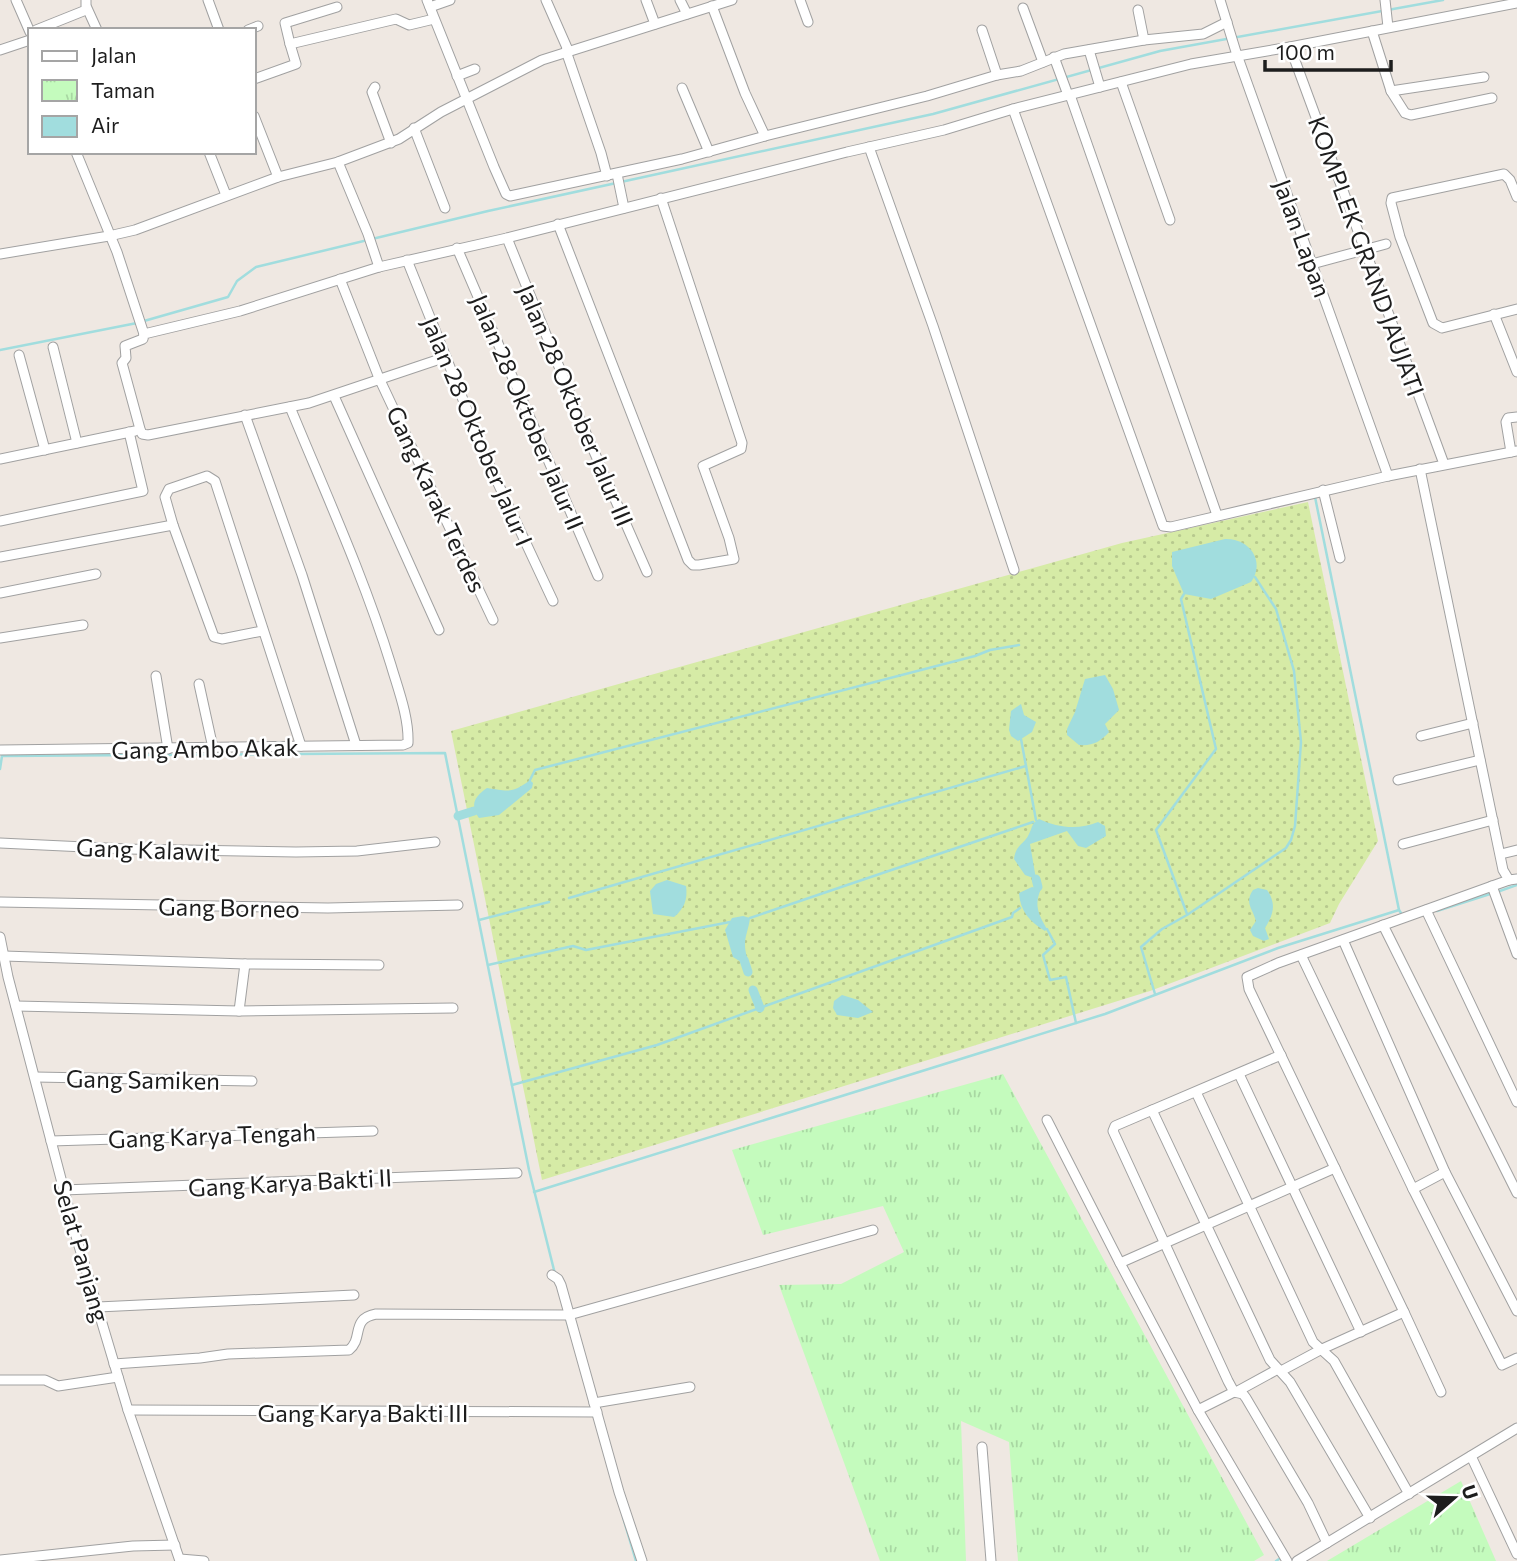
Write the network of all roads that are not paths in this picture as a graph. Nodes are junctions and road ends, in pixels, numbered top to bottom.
1 (16, 0) edge
2 (208, 0) edge
3 (450, 0) edge
4 (546, 0) edge
5 (646, 0) edge
6 (680, 0) edge
7 (732, 0) edge
8 (800, 0) edge
9 (1220, 0) edge
10 (1385, 1) edge
11 (428, 3) edge
12 (1517, 3) edge
13 (87, 4) edge
14 (1023, 4) edge
15 (337, 6) dead end
16 (712, 6) junction
17 (1138, 10) dead end
18 (687, 14) junction
19 (435, 19) junction
20 (808, 22) dead end
21 (1387, 23) junction
22 (655, 24) junction
23 (1228, 25) junction
24 (258, 26) dead end
25 (28, 28) edge
26 (40, 28) edge
27 (96, 28) edge
28 (218, 28) edge
29 (253, 28) edge
30 (982, 30) dead end
31 (1372, 31) junction
32 (1144, 40) junction
33 (28, 41) edge
34 (290, 44) junction
35 (1290, 47) junction
36 (0, 50) edge
37 (567, 51) junction
38 (1090, 52) junction
39 (1237, 54) junction
40 (1055, 60) junction
41 (1043, 62) junction
42 (475, 69) dead end
43 (997, 75) junction
44 (457, 76) junction
45 (1484, 77) dead end
46 (256, 78) edge
47 (1121, 82) junction
48 (375, 87) dead end
49 (1100, 87) junction
50 (682, 88) dead end
51 (1391, 91) junction
52 (1069, 95) junction
53 (1492, 98) dead end
54 (466, 100) junction
55 (1013, 109) junction
56 (256, 121) edge
57 (414, 128) junction
58 (765, 136) junction
59 (391, 143) junction
60 (869, 147) junction
61 (709, 152) junction
62 (77, 154) edge
63 (210, 154) edge
64 (338, 162) junction
65 (278, 177) junction
66 (614, 177) junction
67 (226, 195) junction
68 (1517, 197) edge
69 (661, 198) junction
70 (445, 208) dead end
71 (624, 208) junction
72 (1170, 220) dead end
73 (558, 225) junction
74 (109, 236) junction
75 (507, 238) junction
76 (1386, 244) dead end
77 (457, 248) junction
78 (1364, 251) junction
79 (0, 254) edge
80 (407, 260) junction
81 (1312, 264) junction
82 (379, 267) junction
83 (340, 279) junction
84 (1517, 309) edge
85 (1494, 314) junction
86 (143, 331) junction
87 (53, 347) dead end
88 (19, 355) dead end
89 (446, 357) junction
90 (1517, 372) edge
91 (379, 378) junction
92 (334, 396) junction
93 (290, 407) junction
94 (245, 415) junction
95 (1517, 417) edge
96 (140, 429) junction
97 (130, 432) junction
98 (77, 443) junction
99 (45, 450) junction
100 (1514, 451) edge
101 (0, 459) edge
102 (1444, 464) junction
103 (1420, 469) junction
104 (1388, 476) junction
105 (1323, 490) junction
106 (1217, 515) junction
107 (0, 521) edge
108 (173, 525) junction
109 (0, 557) edge
110 (1340, 558) dead end
111 (1014, 570) dead end
112 (647, 572) dead end
113 (96, 574) dead end
114 (598, 576) dead end
115 (0, 593) edge
116 (553, 601) dead end
117 (493, 620) dead end
118 (83, 625) dead end
119 (439, 630) dead end
120 (262, 631) junction
121 (0, 638) edge
122 (156, 677) dead end
123 (199, 684) dead end
124 (1473, 723) junction
125 (1421, 736) dead end
126 (356, 745) junction
127 (301, 746) junction
128 (213, 748) junction
129 (168, 749) junction
130 (0, 750) edge
131 (1480, 761) junction
132 (1398, 780) dead end
133 (1493, 820) junction
134 (435, 842) dead end
135 (0, 843) edge
136 (1403, 844) dead end
137 (1517, 850) edge
138 (1501, 854) junction
139 (1513, 879) edge
140 (1493, 890) junction
141 (0, 902) edge
142 (457, 905) dead end
143 (1426, 910) junction
144 (1384, 925) junction
145 (0, 937) edge
146 (1343, 940) junction
147 (1517, 954) edge
148 (1301, 955) junction
149 (4, 956) junction
150 (245, 964) junction
151 (379, 965) dead end
152 (16, 1006) junction
153 (453, 1008) dead end
154 (239, 1011) junction
155 (1280, 1055) junction
156 (1239, 1074) junction
157 (35, 1077) junction
158 (252, 1081) dead end
159 (1196, 1092) junction
160 (1517, 1102) edge
161 (1152, 1110) junction
162 (1047, 1120) dead end
163 (373, 1131) dead end
164 (51, 1141) junction
165 (1335, 1168) junction
166 (517, 1172) dead end
167 (1446, 1172) junction
168 (1293, 1187) junction
169 (1413, 1189) junction
170 (63, 1190) junction
171 (1517, 1193) edge
172 (1250, 1206) junction
173 (1207, 1224) junction
174 (873, 1230) dead end
175 (1165, 1242) junction
176 (1120, 1263) junction
177 (552, 1275) dead end
178 (354, 1295) dead end
179 (98, 1307) junction
180 (1517, 1311) edge
181 (1404, 1312) junction
182 (569, 1315) junction
183 (1362, 1332) junction
184 (1322, 1349) junction
185 (1517, 1358) edge
186 (114, 1364) junction
187 (1280, 1370) junction
188 (118, 1377) junction
189 (0, 1380) edge
190 (690, 1387) dead end
191 (1235, 1392) junction
192 (1441, 1392) dead end
193 (128, 1410) junction
194 (594, 1410) junction
195 (1198, 1410) junction
196 (1517, 1428) edge
197 (982, 1447) dead end
198 (1471, 1456) junction
199 (1409, 1494) junction
200 (1370, 1518) junction
201 (1327, 1543) junction
202 (175, 1545) junction
203 (1517, 1554) edge
204 (0, 1560) edge
205 (180, 1560) edge
206 (204, 1561) edge
207 (642, 1561) edge
208 (991, 1561) edge
209 (1287, 1561) edge
210 (1297, 1561) edge

1 - 25 street
2 - 28 street
3 - 11 street
4 - 37 street
5 - 22 street
6 - 18 street
7 - 16 street
8 - 20 street
9 - 23 street, Jalan Lapan
10 - 21 street
11 - 19 street
12 - 21 street
13 - 26 street
13 - 27 street
14 - 41 street
15 - 34 street
16 - 18 street
16 - 58 street
17 - 32 street
18 - 22 street
19 - 34 street
19 - 44 street
21 - 31 street
22 - 37 street
23 - 32 street
23 - 39 street, Jalan Lapan
24 - 29 street
30 - 43 street
31 - 35 street
31 - 51 street
32 - 38 street
33 - 36 street
34 - 46 street
35 - 39 street
35 - 78 street, KOMPLEK GRAND JAUJATI
37 - 54 street
37 - 66 street
38 - 40 street
38 - 49 street
39 - 47 street
39 - 81 street, Jalan Lapan
40 - 41 street
40 - 52 street
41 - 43 street
42 - 44 street
43 - 58 street
44 - 54 street
45 - 51 street
47 - 49 street
47 - 72 street
48 - 59 street
49 - 52 street
50 - 61 street
51 - 53 street
52 - 55 street
52 - 106 street
54 - 57 street
54 - 66 street
55 - 60 street
55 - 106 street
56 - 65 street
57 - 59 street
57 - 70 street
58 - 61 street
59 - 64 street
60 - 69 street
60 - 111 street
61 - 66 street
62 - 74 street
63 - 67 street
64 - 65 street
64 - 82 street
65 - 67 street
66 - 71 street
67 - 74 street
68 - 85 street
69 - 71 street
69 - 73 street
71 - 73 street
73 - 75 street
74 - 79 street
74 - 86 street
75 - 77 street
75 - 112 street, Jalan 28 Oktober Jalur III
76 - 78 street
77 - 80 street
77 - 114 street, Jalan 28 Oktober Jalur II
78 - 81 street
78 - 102 street, KOMPLEK GRAND JAUJATI
80 - 82 street
80 - 89 street, Jalan 28 Oktober Jalur I
81 - 104 street, Jalan Lapan
82 - 83 street
83 - 86 street
83 - 91 street, Gang Karak Terdes
84 - 85 street
85 - 90 street
86 - 96 street
87 - 98 street
88 - 99 street
89 - 91 street
89 - 116 street, Jalan 28 Oktober Jalur I
91 - 92 street
91 - 117 street, Gang Karak Terdes
92 - 93 street
92 - 119 street
93 - 94 street
93 - 126 street, Gang Ambo Akak
94 - 96 street
94 - 126 street
95 - 100 street
96 - 97 street
97 - 98 street
97 - 107 street
98 - 99 street
99 - 101 street
100 - 102 street
102 - 103 street
103 - 104 street
103 - 124 street
104 - 105 street
105 - 106 street
105 - 110 street
108 - 109 street
108 - 120 street
108 - 120 street
113 - 115 street
118 - 121 street
120 - 127 street
122 - 129 street
123 - 128 street
124 - 125 street
124 - 131 street
126 - 127 street, Gang Ambo Akak
127 - 128 street, Gang Ambo Akak
128 - 129 street, Gang Ambo Akak
129 - 130 street, Gang Ambo Akak
131 - 132 street
131 - 133 street
133 - 136 street
133 - 138 street
134 - 135 street, Gang Kalawit
137 - 138 street
138 - 139 street
139 - 140 street
140 - 143 street
140 - 147 street
141 - 142 street, Gang Borneo
143 - 144 street
143 - 160 street
144 - 146 street
144 - 171 street
145 - 149 street, Selat Panjang
146 - 148 street
146 - 167 street
148 - 155 street
148 - 169 street
149 - 150 street
149 - 152 street, Selat Panjang
150 - 151 street
150 - 154 street
152 - 154 street
152 - 157 street, Selat Panjang
153 - 154 street
155 - 156 street
155 - 165 street
156 - 159 street
156 - 168 street
157 - 158 street, Gang Samiken
157 - 164 street, Selat Panjang
159 - 161 street
159 - 172 street
161 - 173 street
161 - 175 street
162 - 176 street
163 - 164 street, Gang Karya Tengah
164 - 170 street, Selat Panjang
165 - 168 street
165 - 181 street
166 - 170 street, Gang Karya Bakti II
167 - 169 street
167 - 180 street
168 - 172 street
168 - 183 street
169 - 185 street
170 - 179 street, Selat Panjang
172 - 173 street
172 - 184 street
173 - 175 street
173 - 187 street
174 - 182 street
175 - 176 street
175 - 191 street
176 - 195 street
177 - 182 street
178 - 179 street
179 - 186 street, Selat Panjang
181 - 183 street
181 - 192 street
182 - 186 street
182 - 194 street
183 - 184 street
184 - 187 street
184 - 199 street
186 - 188 street, Selat Panjang
187 - 191 street
187 - 200 street
188 - 189 street
188 - 193 street, Selat Panjang
190 - 194 street, Gang Karya Bakti III
191 - 195 street
191 - 201 street
193 - 194 street, Gang Karya Bakti III
193 - 202 street, Selat Panjang
194 - 207 street
195 - 209 street
196 - 198 street
197 - 208 street
198 - 199 street
198 - 203 street
199 - 200 street
200 - 201 street
201 - 210 street
202 - 204 street
202 - 205 street, Selat Panjang
205 - 206 street

